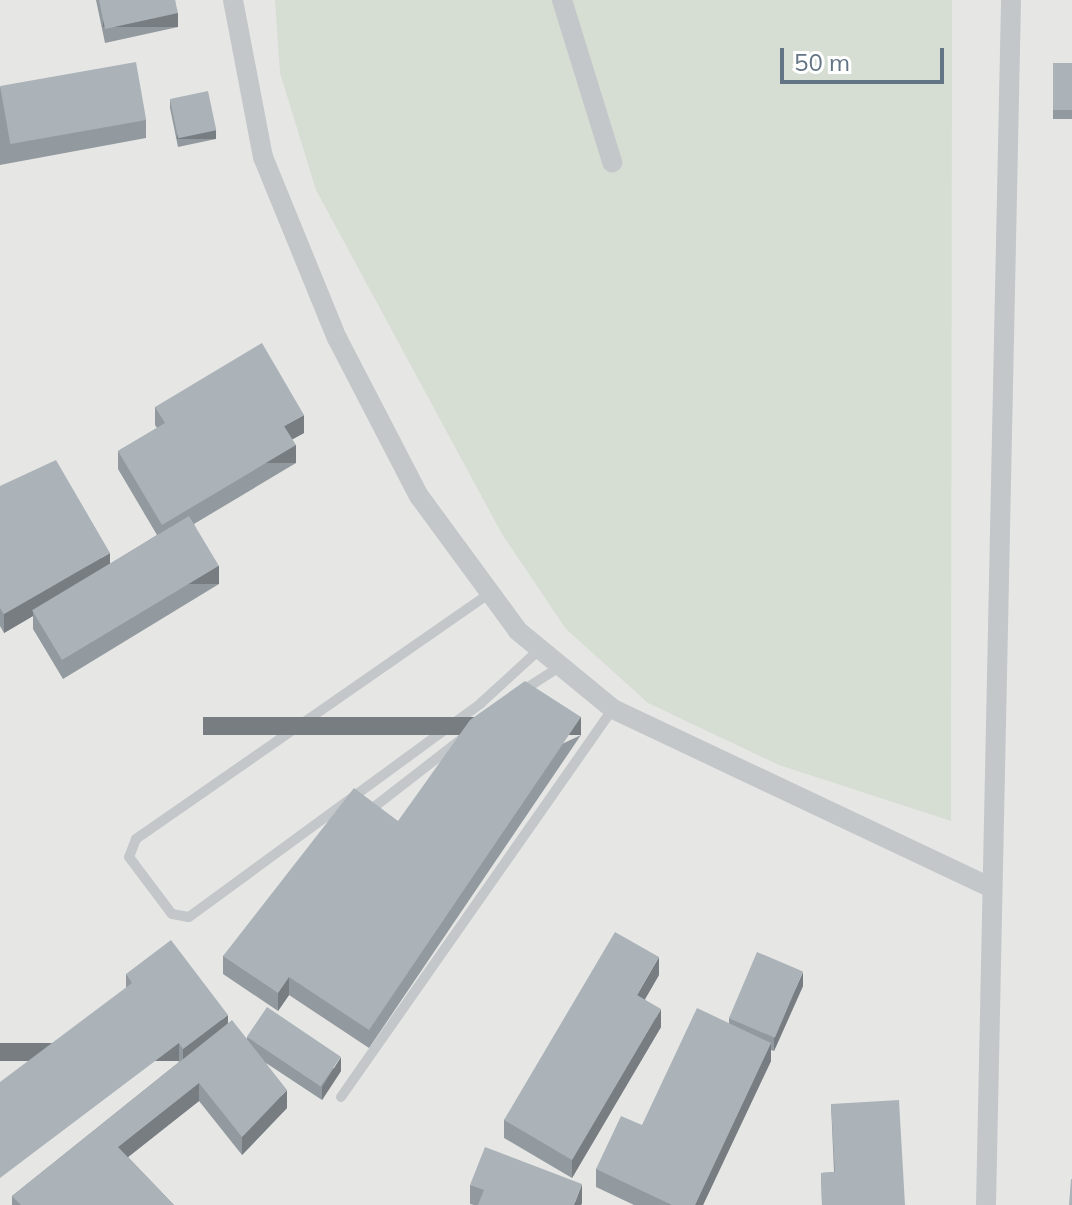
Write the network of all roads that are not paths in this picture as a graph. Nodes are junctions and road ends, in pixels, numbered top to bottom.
1 (233, 0) edge
2 (562, 0) edge
3 (1011, 0) edge
4 (612, 162) dead end
5 (490, 593) junction
6 (540, 649) junction
7 (561, 666) junction
8 (509, 701) edge
9 (613, 709) junction
10 (472, 730) edge
11 (374, 807) edge
12 (992, 888) junction
13 (341, 1097) dead end
14 (986, 1205) edge

1 - 5 street
2 - 4 street
3 - 12 street
5 - 6 street
5 - 6 lane
6 - 7 street
7 - 8 lane
7 - 9 street
9 - 12 street
9 - 13 lane
10 - 11 lane
12 - 14 street

